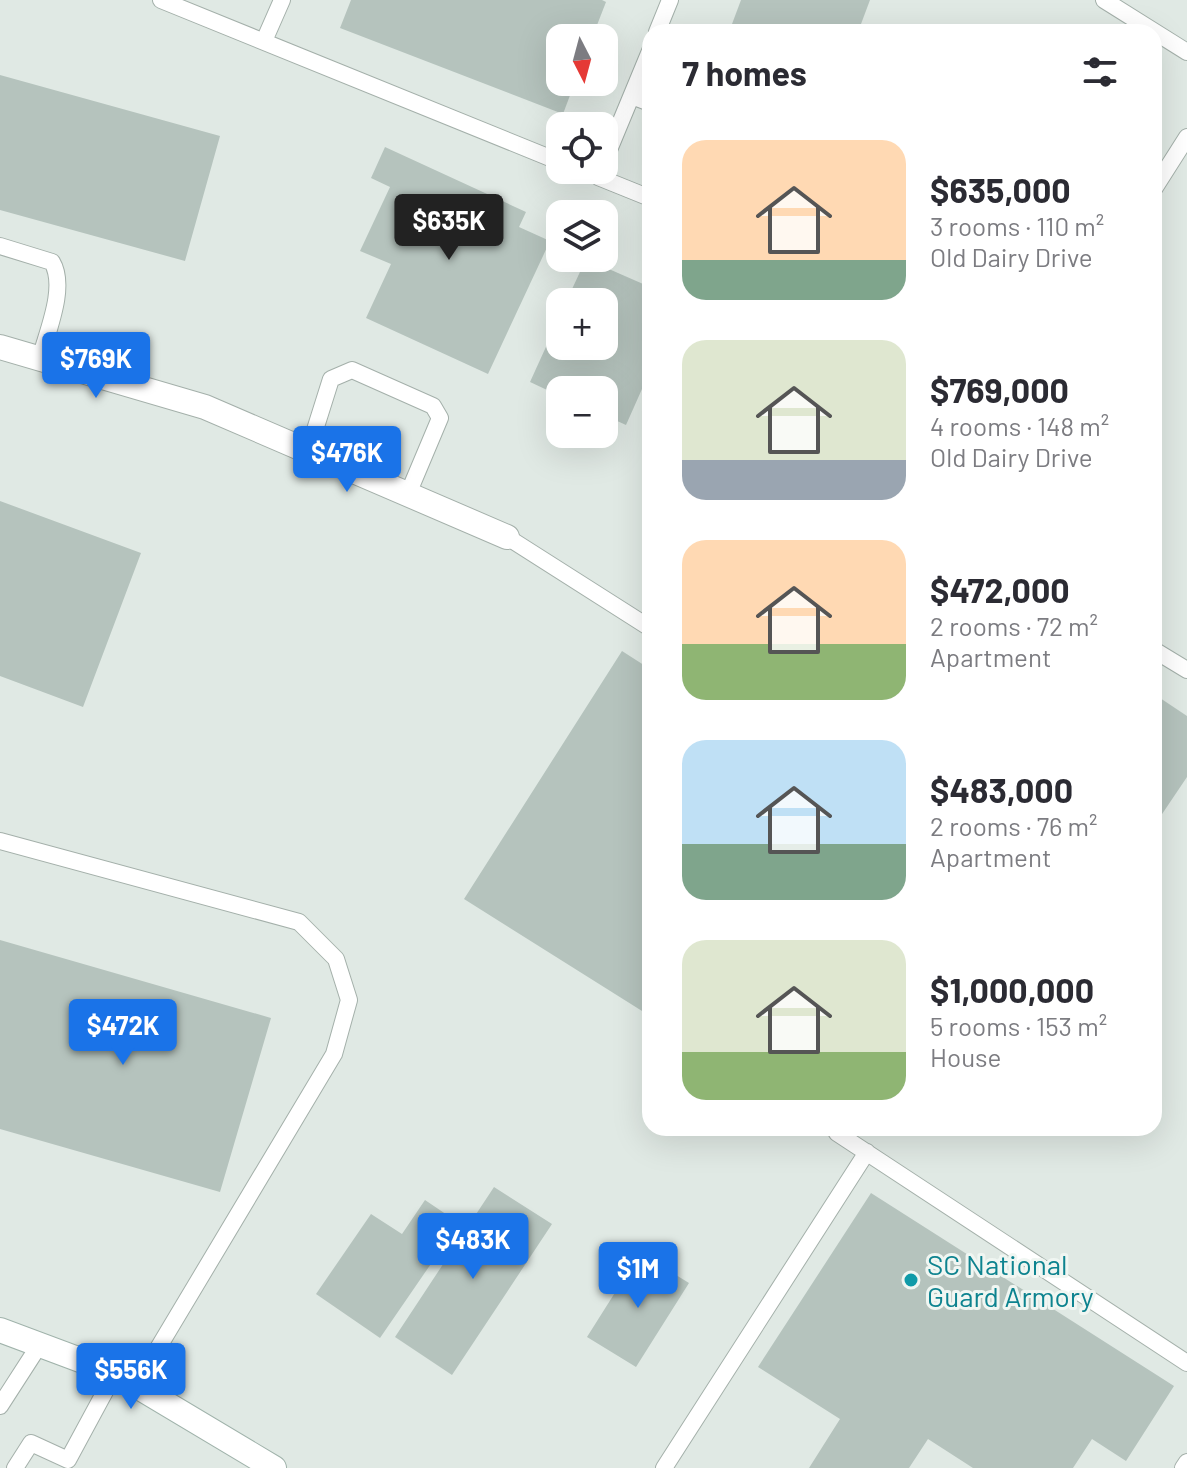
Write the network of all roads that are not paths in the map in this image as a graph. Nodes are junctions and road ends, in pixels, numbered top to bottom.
1 (161, 0) edge
2 (282, 0) edge
3 (670, 0) edge
4 (1104, 0) edge
5 (660, 24) edge
6 (1142, 24) edge
7 (1162, 36) edge
8 (264, 41) junction
9 (1187, 52) edge
10 (642, 71) edge
11 (632, 96) junction
12 (642, 100) edge
13 (618, 129) edge
14 (1187, 137) edge
15 (546, 156) edge
16 (1162, 176) edge
17 (618, 180) edge
18 (642, 193) edge
19 (0, 246) edge
20 (0, 347) edge
21 (40, 359) junction
22 (308, 452) junction
23 (408, 494) junction
24 (507, 537) joint
25 (642, 623) edge
26 (1162, 655) edge
27 (1187, 670) edge
28 (0, 841) edge
29 (842, 1136) edge
30 (867, 1152) junction
31 (0, 1330) edge
32 (40, 1344) junction
33 (1187, 1363) edge
34 (126, 1379) junction
35 (0, 1406) edge
36 (1187, 1462) edge
37 (15, 1468) edge
38 (274, 1468) edge
39 (664, 1468) edge
40 (1183, 1468) edge

1 - 8 lane
2 - 8 lane
3 - 5 lane
4 - 6 lane
7 - 9 lane
8 - 15 lane
10 - 11 lane
11 - 12 lane
11 - 13 lane
14 - 16 lane
17 - 18 lane
19 - 21 lane
20 - 21 street
21 - 22 street
22 - 23 street
22 - 23 lane
23 - 24 street
24 - 25 lane
26 - 27 lane
28 - 34 lane
29 - 30 lane
30 - 33 lane
30 - 39 lane
31 - 32 street
32 - 34 street
32 - 35 lane
34 - 37 lane
34 - 38 street
36 - 40 lane

